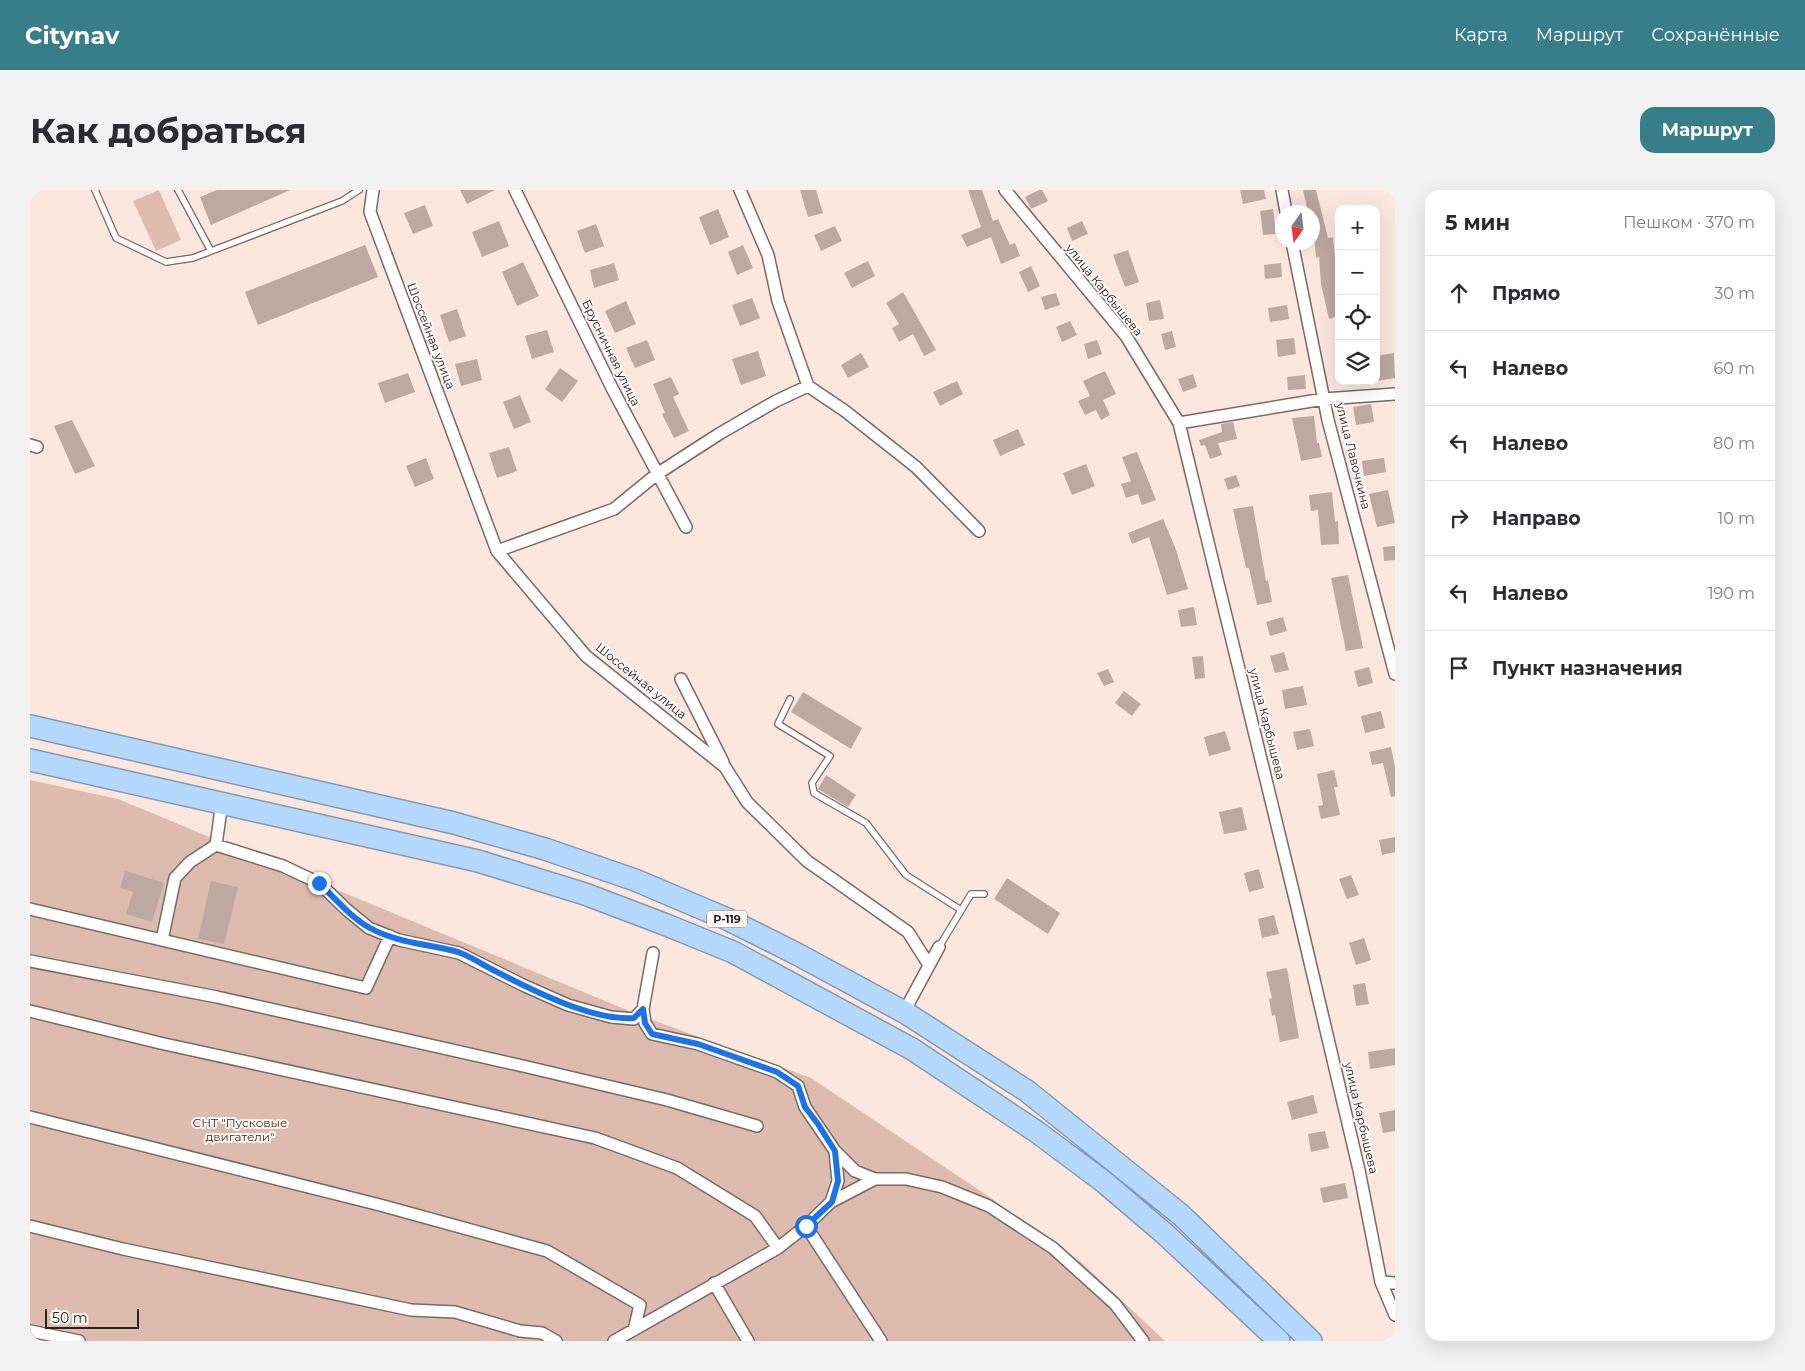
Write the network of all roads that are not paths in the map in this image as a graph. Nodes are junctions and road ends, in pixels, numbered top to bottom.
1 (95, 190) edge
2 (178, 190) edge
3 (359, 190) edge
4 (373, 190) edge
5 (515, 190) edge
6 (740, 190) edge
7 (1005, 190) edge
8 (1282, 190) edge
9 (1285, 205) edge
10 (1294, 250) edge
11 (211, 251) junction
12 (808, 386) junction
13 (1395, 394) edge
14 (1324, 399) junction
15 (1179, 423) junction
16 (657, 474) junction
17 (686, 527) dead end
18 (979, 531) dead end
19 (497, 551) junction
20 (1395, 674) edge
21 (681, 679) dead end
22 (790, 699) dead end
23 (30, 726) edge
24 (30, 760) edge
25 (725, 767) junction
26 (222, 802) junction
27 (216, 844) junction
28 (984, 894) dead end
29 (30, 909) edge
30 (961, 910) junction
31 (390, 936) junction
32 (162, 940) junction
33 (939, 948) joint
34 (653, 953) dead end
35 (30, 961) edge
36 (929, 965) junction
37 (643, 1009) junction
38 (30, 1011) edge
39 (904, 1012) junction
40 (30, 1117) edge
41 (758, 1126) dead end
42 (835, 1151) junction
43 (875, 1179) junction
44 (832, 1202) junction
45 (30, 1226) edge
46 (806, 1226) junction
47 (778, 1248) junction
48 (1380, 1282) junction
49 (714, 1283) junction
50 (1395, 1283) edge
51 (1395, 1315) edge
52 (634, 1330) junction
53 (30, 1331) edge
54 (620, 1339) edge
55 (79, 1341) edge
56 (556, 1341) edge
57 (748, 1341) edge
58 (880, 1341) edge
59 (1143, 1341) edge
60 (1279, 1341) edge
61 (1311, 1341) edge

1 - 11 lane
2 - 11 lane
3 - 11 lane
4 - 19 street, Шоссейная улица
5 - 16 street, Брусничная улица
6 - 12 street
7 - 15 street, улица Карбышева
8 - 9 street
10 - 14 street, улица Лавочкина
12 - 16 street
12 - 18 street
13 - 14 street
14 - 15 street
14 - 20 street, улица Лавочкина
15 - 48 street, улица Карбышева
16 - 17 street, Брусничная улица
16 - 19 street
19 - 25 street, Шоссейная улица
21 - 25 street
22 - 30 lane
23 - 39 highway, Р-119
24 - 26 highway, Р-119
25 - 36 street, Шоссейная улица
26 - 27 street
26 - 60 highway, Р-119
27 - 31 street
27 - 32 street
28 - 30 lane
29 - 32 street
30 - 33 lane
31 - 32 street
31 - 37 street
33 - 36 street
34 - 37 street
35 - 41 street
36 - 39 street
37 - 42 street
38 - 47 street
39 - 61 highway, Р-119
40 - 52 street
42 - 43 street
42 - 44 street
43 - 44 street
43 - 59 street
44 - 46 street
45 - 56 street
46 - 47 street
46 - 58 street
47 - 49 street
48 - 50 street
48 - 51 street, улица Карбышева
49 - 52 street
49 - 57 street
52 - 54 street
53 - 55 street

